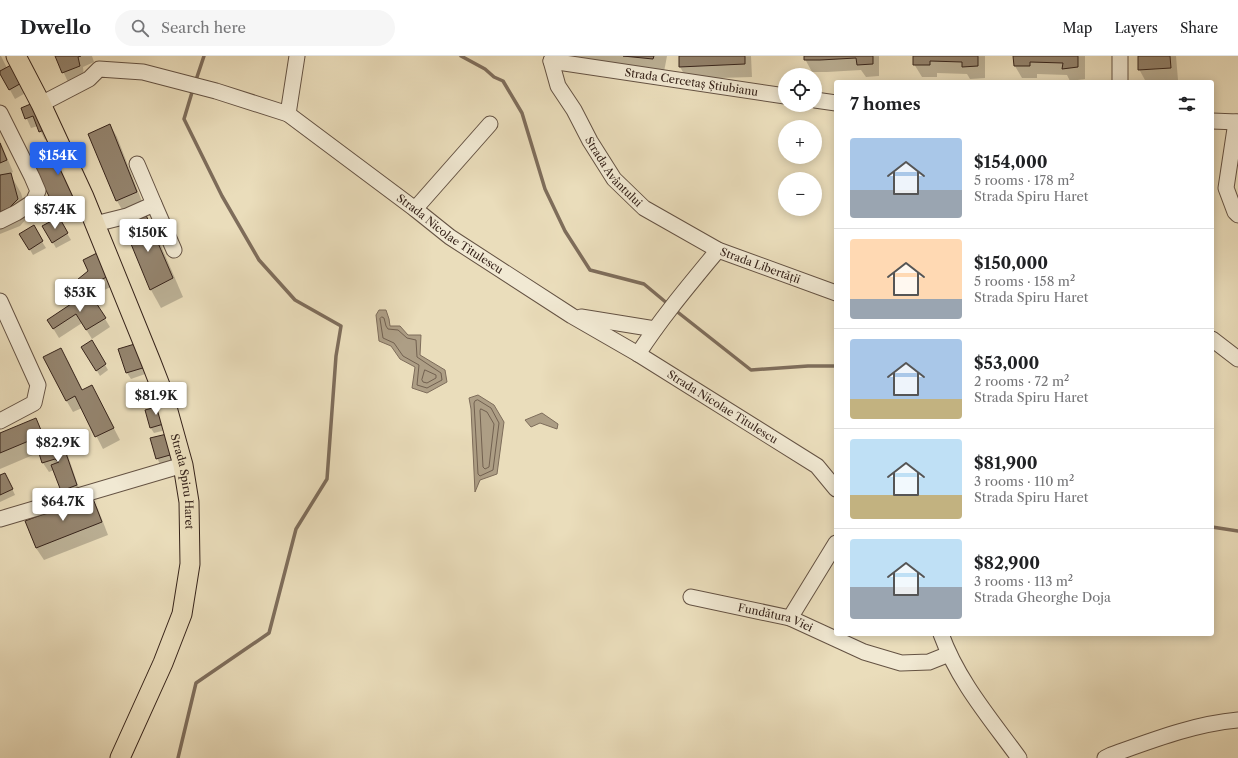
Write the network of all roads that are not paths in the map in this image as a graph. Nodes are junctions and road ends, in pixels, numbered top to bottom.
1 (16, 56) edge
2 (297, 56) edge
3 (1120, 56) edge
4 (552, 58) edge
5 (99, 62) edge
6 (1120, 80) edge
7 (778, 95) edge
8 (822, 101) edge
9 (834, 103) edge
10 (41, 104) junction
11 (0, 113) edge
12 (288, 114) junction
13 (1214, 121) edge
14 (1237, 122) edge
15 (490, 124) dead end
16 (137, 164) dead end
17 (154, 204) junction
18 (415, 209) junction
19 (1238, 215) edge
20 (0, 221) edge
21 (95, 224) junction
22 (174, 250) dead end
23 (718, 250) junction
24 (834, 292) edge
25 (0, 301) edge
26 (572, 316) junction
27 (655, 329) junction
28 (1214, 341) edge
29 (638, 354) junction
30 (1238, 359) edge
31 (0, 421) edge
32 (183, 465) junction
33 (834, 487) edge
34 (0, 519) edge
35 (834, 546) edge
36 (691, 597) dead end
37 (790, 618) junction
38 (942, 636) edge
39 (949, 654) junction
40 (1238, 720) edge
41 (120, 758) edge
42 (1019, 758) edge
43 (1105, 758) edge

1 - 10 main road, Strada Spiru Haret
2 - 12 street
3 - 6 street
4 - 7 street, Strada Cercetaș Știubianu
4 - 23 street, Strada Avântului
5 - 10 street, Strada Nicolae Titulescu
5 - 12 street, Strada Nicolae Titulescu
8 - 9 street
10 - 21 main road, Strada Spiru Haret
11 - 20 street
12 - 18 street, Strada Nicolae Titulescu
13 - 14 street
14 - 19 street
15 - 18 street
16 - 17 street
17 - 21 street
17 - 22 street
18 - 26 street, Strada Nicolae Titulescu
21 - 32 main road, Strada Spiru Haret
23 - 24 street, Strada Libertății
23 - 27 street, Strada Libertății
25 - 31 street
26 - 27 street
26 - 29 street, Strada Nicolae Titulescu
27 - 29 street, Strada Libertății
28 - 30 street
29 - 33 street, Strada Nicolae Titulescu
32 - 34 street
32 - 41 main road, Strada Spiru Haret
35 - 37 street
36 - 37 street, Fundătura Viei
37 - 39 street, Fundătura Viei
38 - 39 street
39 - 42 street
40 - 43 street

